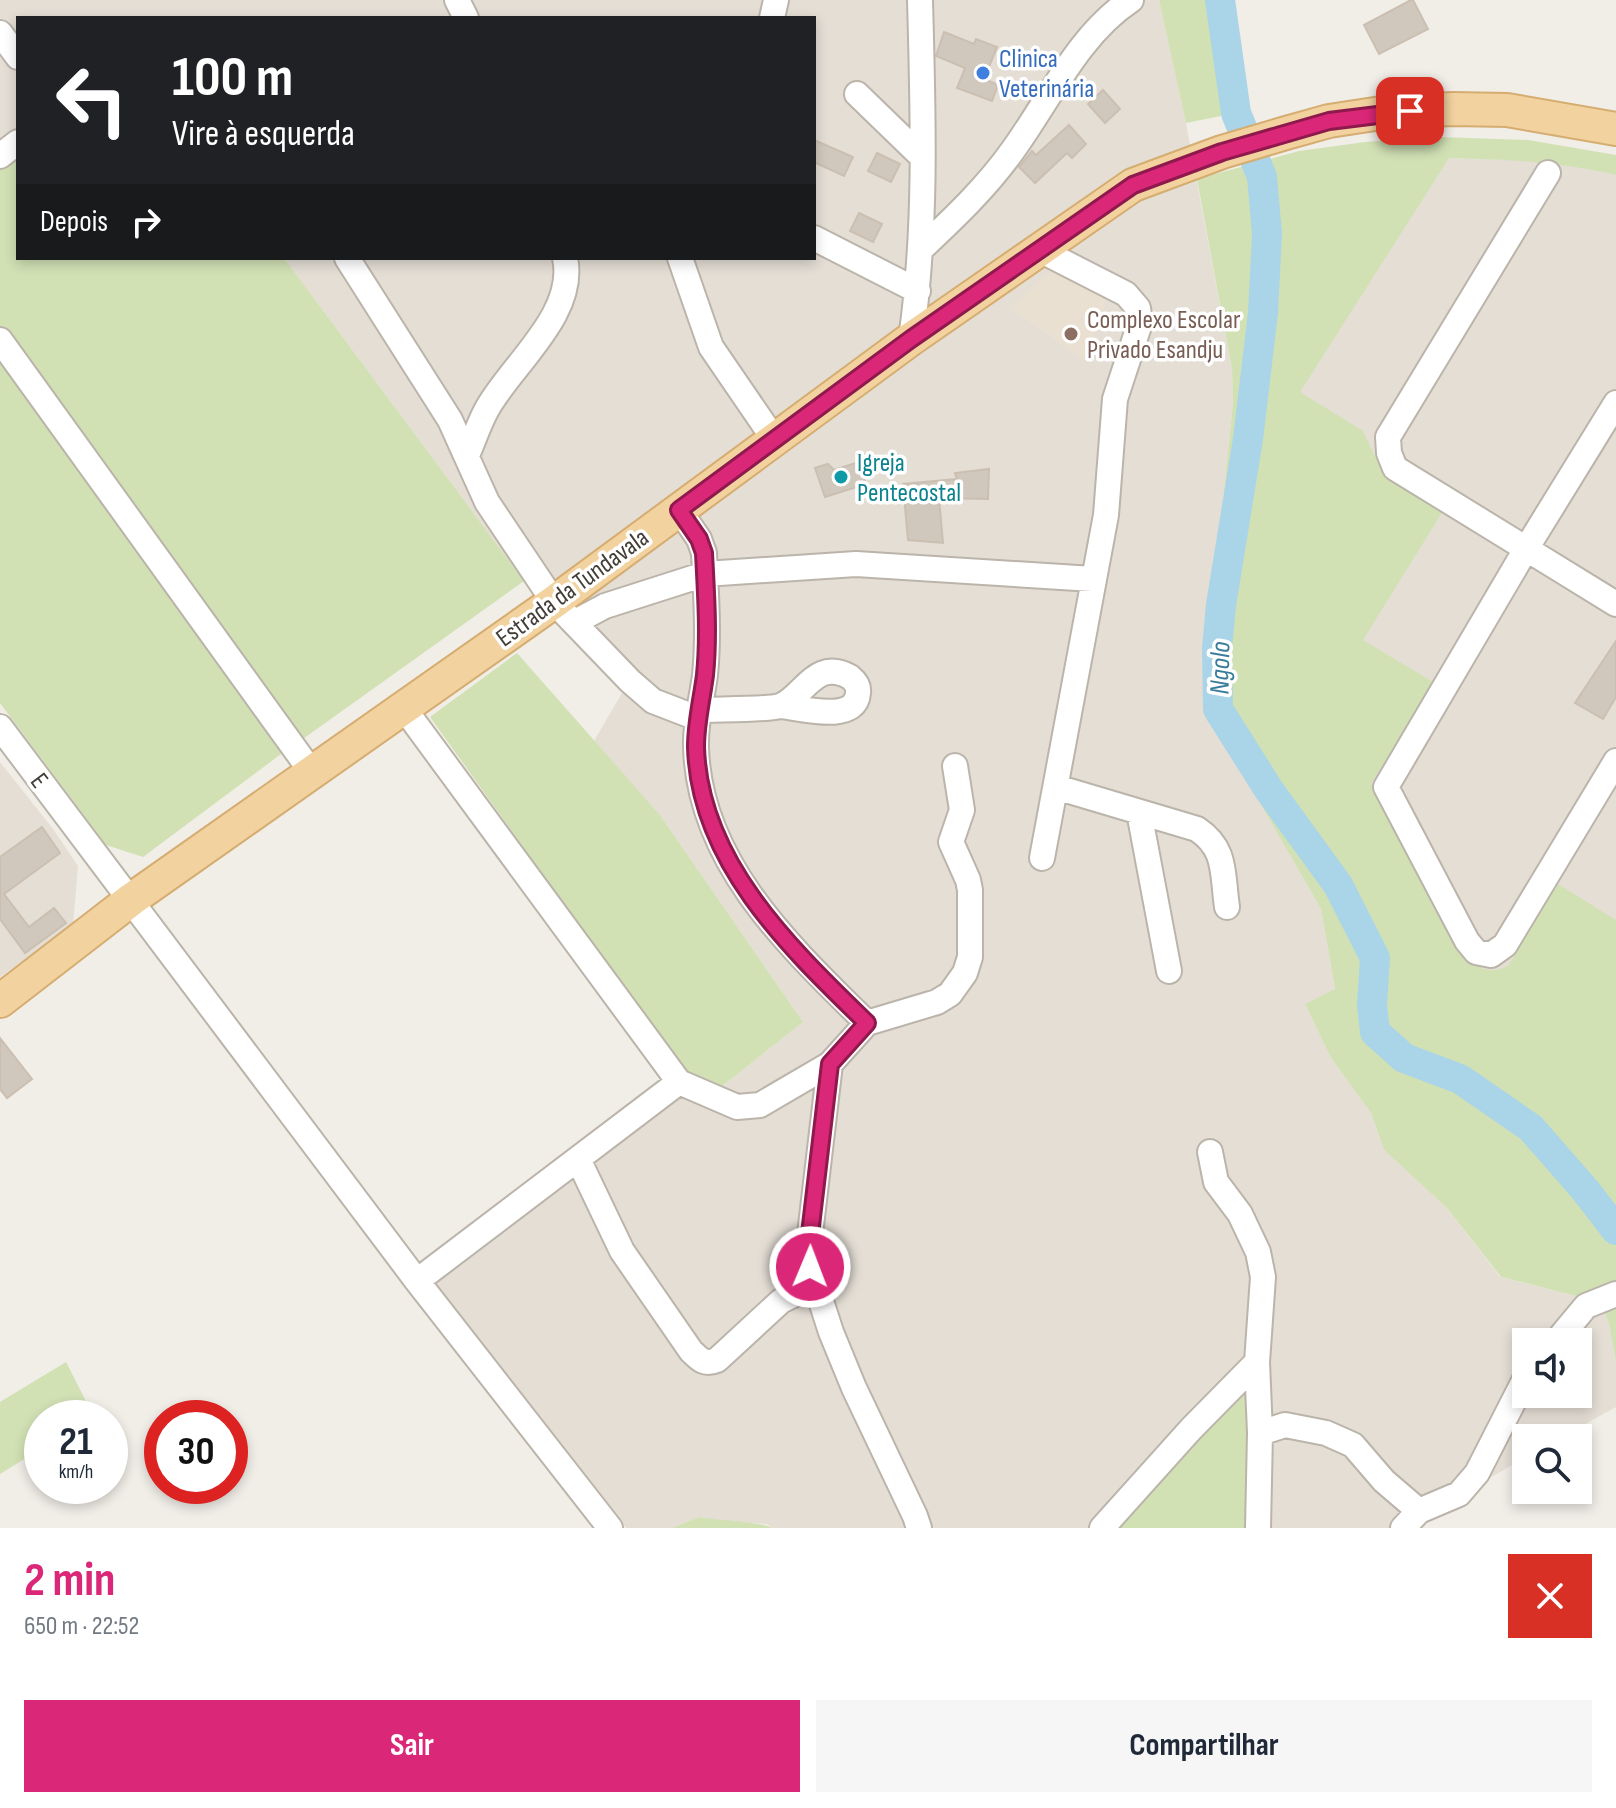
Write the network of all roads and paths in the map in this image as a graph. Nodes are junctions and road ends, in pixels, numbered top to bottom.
1 (920, 0) edge
2 (1118, 4) edge
3 (0, 33) edge
4 (16, 54) edge
5 (857, 94) dead end
6 (1616, 129) edge
7 (16, 144) edge
8 (0, 156) edge
9 (921, 156) junction
10 (1548, 173) dead end
11 (816, 239) edge
12 (1038, 249) junction
13 (920, 250) junction
14 (348, 260) edge
15 (565, 260) edge
16 (681, 260) edge
17 (918, 291) junction
18 (911, 339) junction
19 (0, 340) edge
20 (1616, 403) edge
21 (774, 439) junction
22 (467, 455) junction
23 (679, 510) junction
24 (1526, 549) junction
25 (705, 574) junction
26 (1093, 579) junction
27 (1616, 604) edge
28 (565, 612) junction
29 (781, 706) dead end
30 (403, 707) junction
31 (698, 714) junction
32 (0, 727) edge
33 (1616, 761) edge
34 (955, 766) dead end
35 (313, 774) junction
36 (1056, 787) junction
37 (1139, 812) junction
38 (1042, 858) dead end
39 (132, 899) junction
40 (1227, 907) dead end
41 (1169, 971) dead end
42 (0, 1001) edge
43 (867, 1023) junction
44 (830, 1064) junction
45 (679, 1082) junction
46 (1210, 1152) dead end
47 (578, 1159) junction
48 (417, 1281) junction
49 (816, 1284) junction
50 (1616, 1294) edge
51 (1568, 1328) edge
52 (1257, 1362) junction
53 (1512, 1404) edge
54 (1260, 1433) junction
55 (1411, 1520) edge
56 (610, 1528) edge
57 (919, 1528) edge
58 (1102, 1528) edge
59 (1258, 1528) edge

1 - 9 street
2 - 13 street
3 - 4 street
5 - 9 street
6 - 12 main road, Estrada da Tundavala
7 - 8 street
9 - 13 street
10 - 24 street
11 - 17 street
12 - 18 main road, Estrada da Tundavala
12 - 26 street
13 - 17 street
14 - 22 street
15 - 22 street
16 - 21 street
17 - 18 street
18 - 21 main road, Estrada da Tundavala
19 - 35 street
20 - 24 street
21 - 23 main road, Estrada da Tundavala
22 - 28 street
23 - 25 street
23 - 28 main road, Estrada da Tundavala
24 - 27 street
24 - 33 street
25 - 26 street
25 - 28 street
25 - 31 street
26 - 36 street
28 - 30 main road, Estrada da Tundavala
28 - 31 street
29 - 31 street
30 - 35 main road, Estrada da Tundavala
30 - 45 street
31 - 43 street
32 - 39 street, E
34 - 43 street
35 - 39 main road, Estrada da Tundavala
36 - 37 street
36 - 38 street
37 - 40 street
37 - 41 street
39 - 42 main road, Estrada da Tundavala
39 - 48 street, E
43 - 44 street
44 - 45 street
44 - 49 street
45 - 47 street
46 - 52 street
47 - 48 street
47 - 49 street
48 - 56 street, E
49 - 57 street
50 - 51 street
52 - 54 street
52 - 58 street
53 - 55 street
54 - 55 street
54 - 59 street

